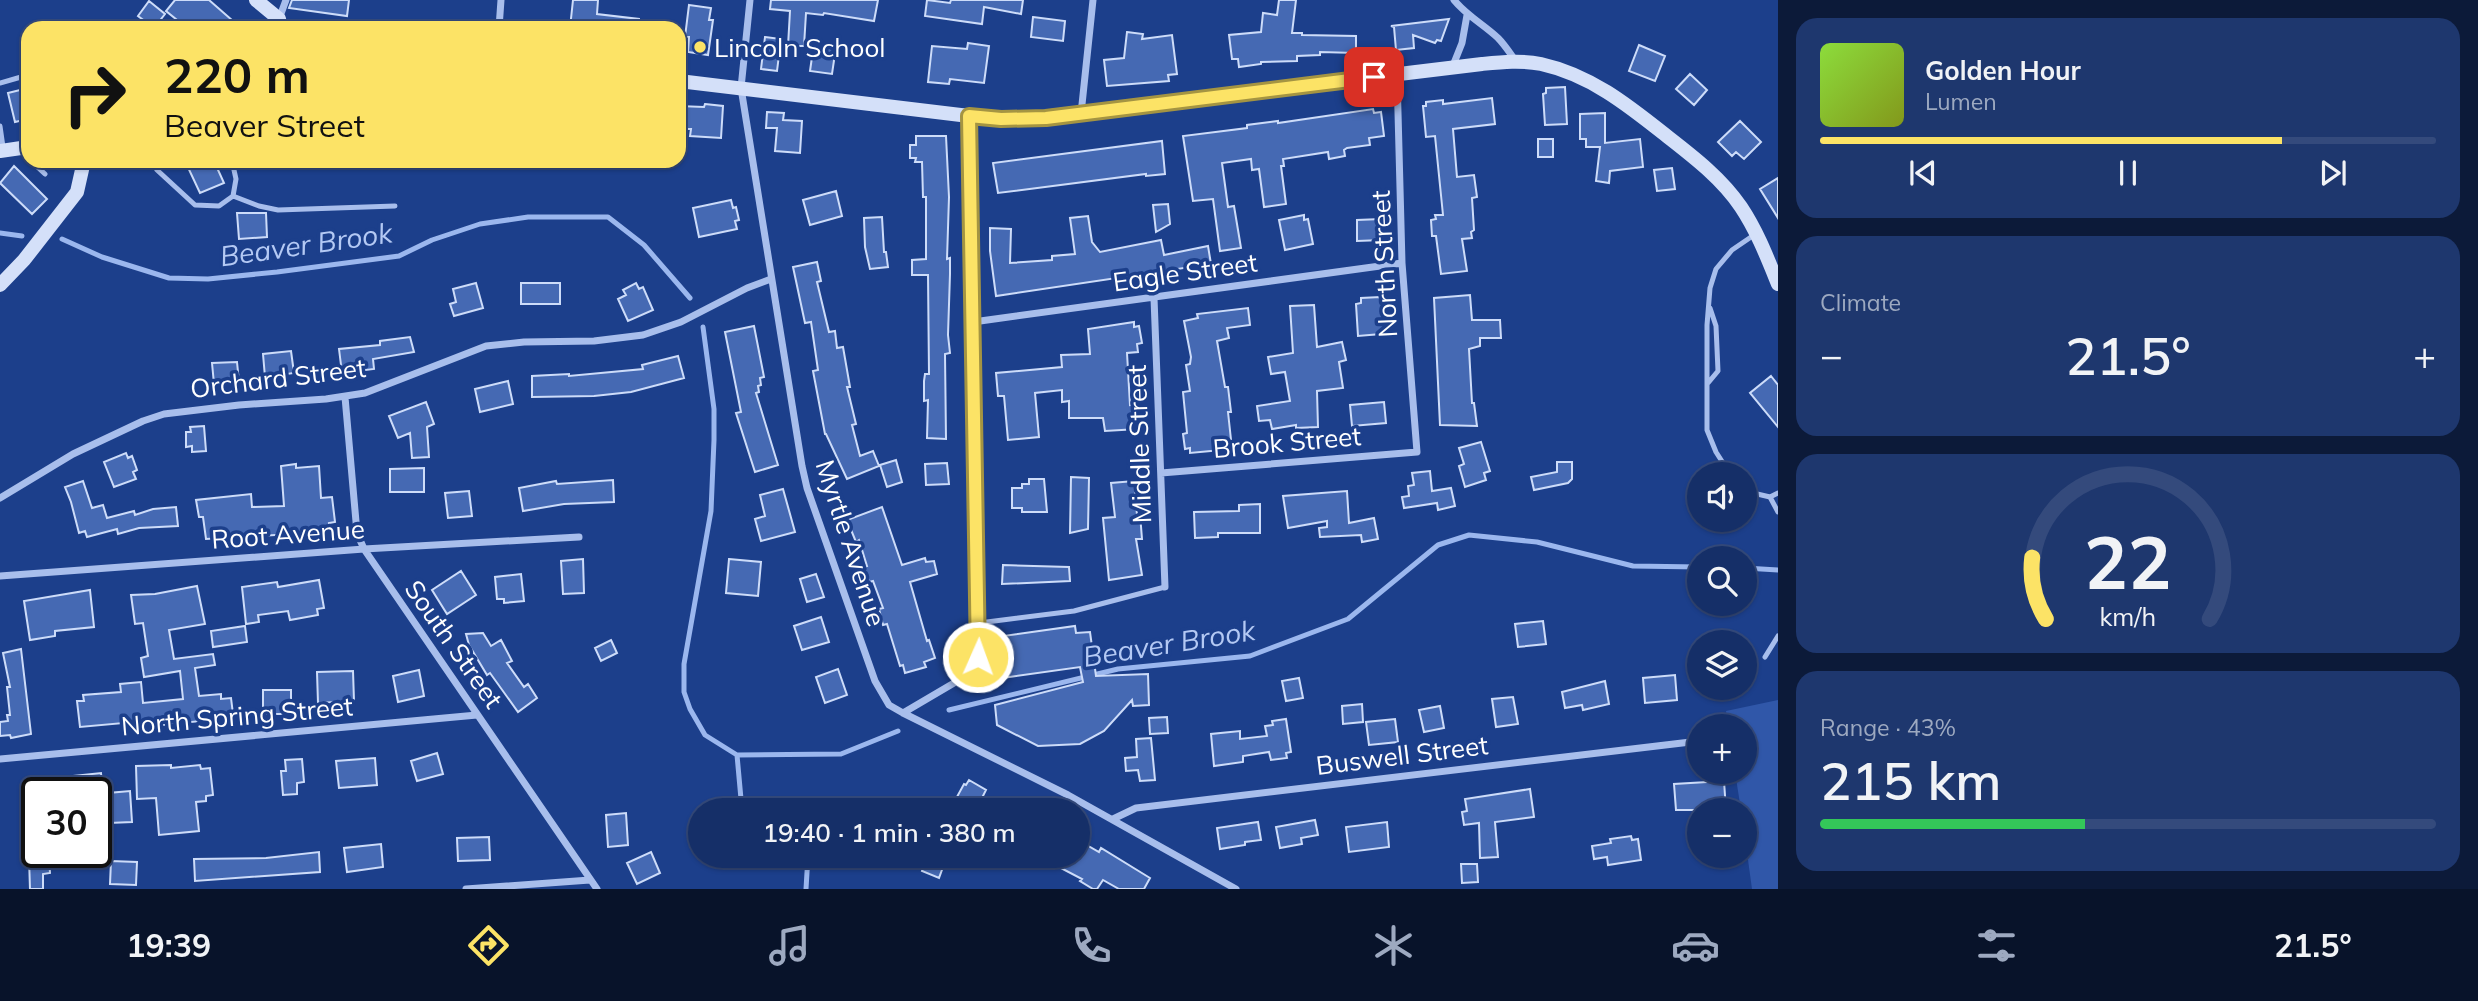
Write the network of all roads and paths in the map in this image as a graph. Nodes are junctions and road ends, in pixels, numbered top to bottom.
1 (256, 0) edge
2 (286, 0) edge
3 (501, 0) edge
4 (750, 0) edge
5 (1093, 0) edge
6 (1454, 0) edge
7 (1467, 15) junction
8 (277, 21) edge
9 (281, 21) edge
10 (500, 21) edge
11 (1516, 61) junction
12 (1451, 68) junction
13 (1397, 74) junction
14 (21, 77) edge
15 (686, 82) edge
16 (0, 83) edge
17 (741, 88) junction
18 (1080, 114) junction
19 (969, 116) junction
20 (0, 126) edge
21 (18, 153) edge
22 (37, 168) edge
23 (82, 168) edge
24 (156, 168) edge
25 (234, 168) edge
26 (45, 174) dead end
27 (233, 196) junction
28 (396, 206) dead end
29 (1756, 233) junction
30 (1402, 263) junction
31 (771, 279) junction
32 (1778, 284) edge
33 (0, 285) edge
34 (1154, 298) junction
35 (1709, 304) junction
36 (972, 322) junction
37 (1708, 383) junction
38 (345, 397) junction
39 (1417, 452) joint
40 (1722, 462) edge
41 (1161, 473) junction
42 (1778, 493) edge
43 (1757, 494) edge
44 (1770, 497) junction
45 (0, 498) edge
46 (1778, 512) edge
47 (579, 537) dead end
48 (364, 549) junction
49 (0, 576) edge
50 (1165, 587) joint
51 (979, 623) junction
52 (1778, 636) edge
53 (1765, 657) dead end
54 (903, 713) junction
55 (477, 715) junction
56 (1687, 742) edge
57 (0, 759) edge
58 (1113, 818) junction
59 (590, 880) junction
60 (466, 889) edge
61 (597, 889) edge
62 (1236, 889) edge

1 - 8 street
2 - 9 street
3 - 10 street
4 - 17 street, Myrtle Avenue
5 - 18 street
6 - 7 street
7 - 11 street
7 - 12 street
11 - 12 street
11 - 29 street
12 - 13 street
13 - 18 street
13 - 30 street, North Street
14 - 16 lane
15 - 17 street
17 - 19 street
17 - 31 street, Myrtle Avenue
18 - 19 street
19 - 36 street
20 - 21 lane
22 - 26 lane
23 - 33 street
24 - 27 lane
25 - 27 lane
27 - 28 lane
29 - 32 street
29 - 35 lane
30 - 34 street, Eagle Street
30 - 39 street, North Street
31 - 38 street, Orchard Street
31 - 54 street, Myrtle Avenue
34 - 36 street, Eagle Street
34 - 41 street, Middle Street
35 - 37 lane
35 - 37 lane
36 - 51 street
37 - 40 lane
38 - 45 street, Orchard Street
38 - 48 street, South Street
39 - 41 street, Brook Street
41 - 50 street, Middle Street
42 - 44 lane
43 - 44 lane
44 - 46 lane
47 - 48 street, Root Avenue
48 - 49 street, Root Avenue
48 - 55 street, South Street
50 - 51 lane
51 - 54 street
52 - 53 lane
54 - 58 street, Myrtle Avenue
55 - 57 street, North Spring Street
55 - 59 street, South Street
56 - 58 street, Buswell Street
58 - 62 street, Myrtle Avenue
59 - 60 street
59 - 61 street, South Street

